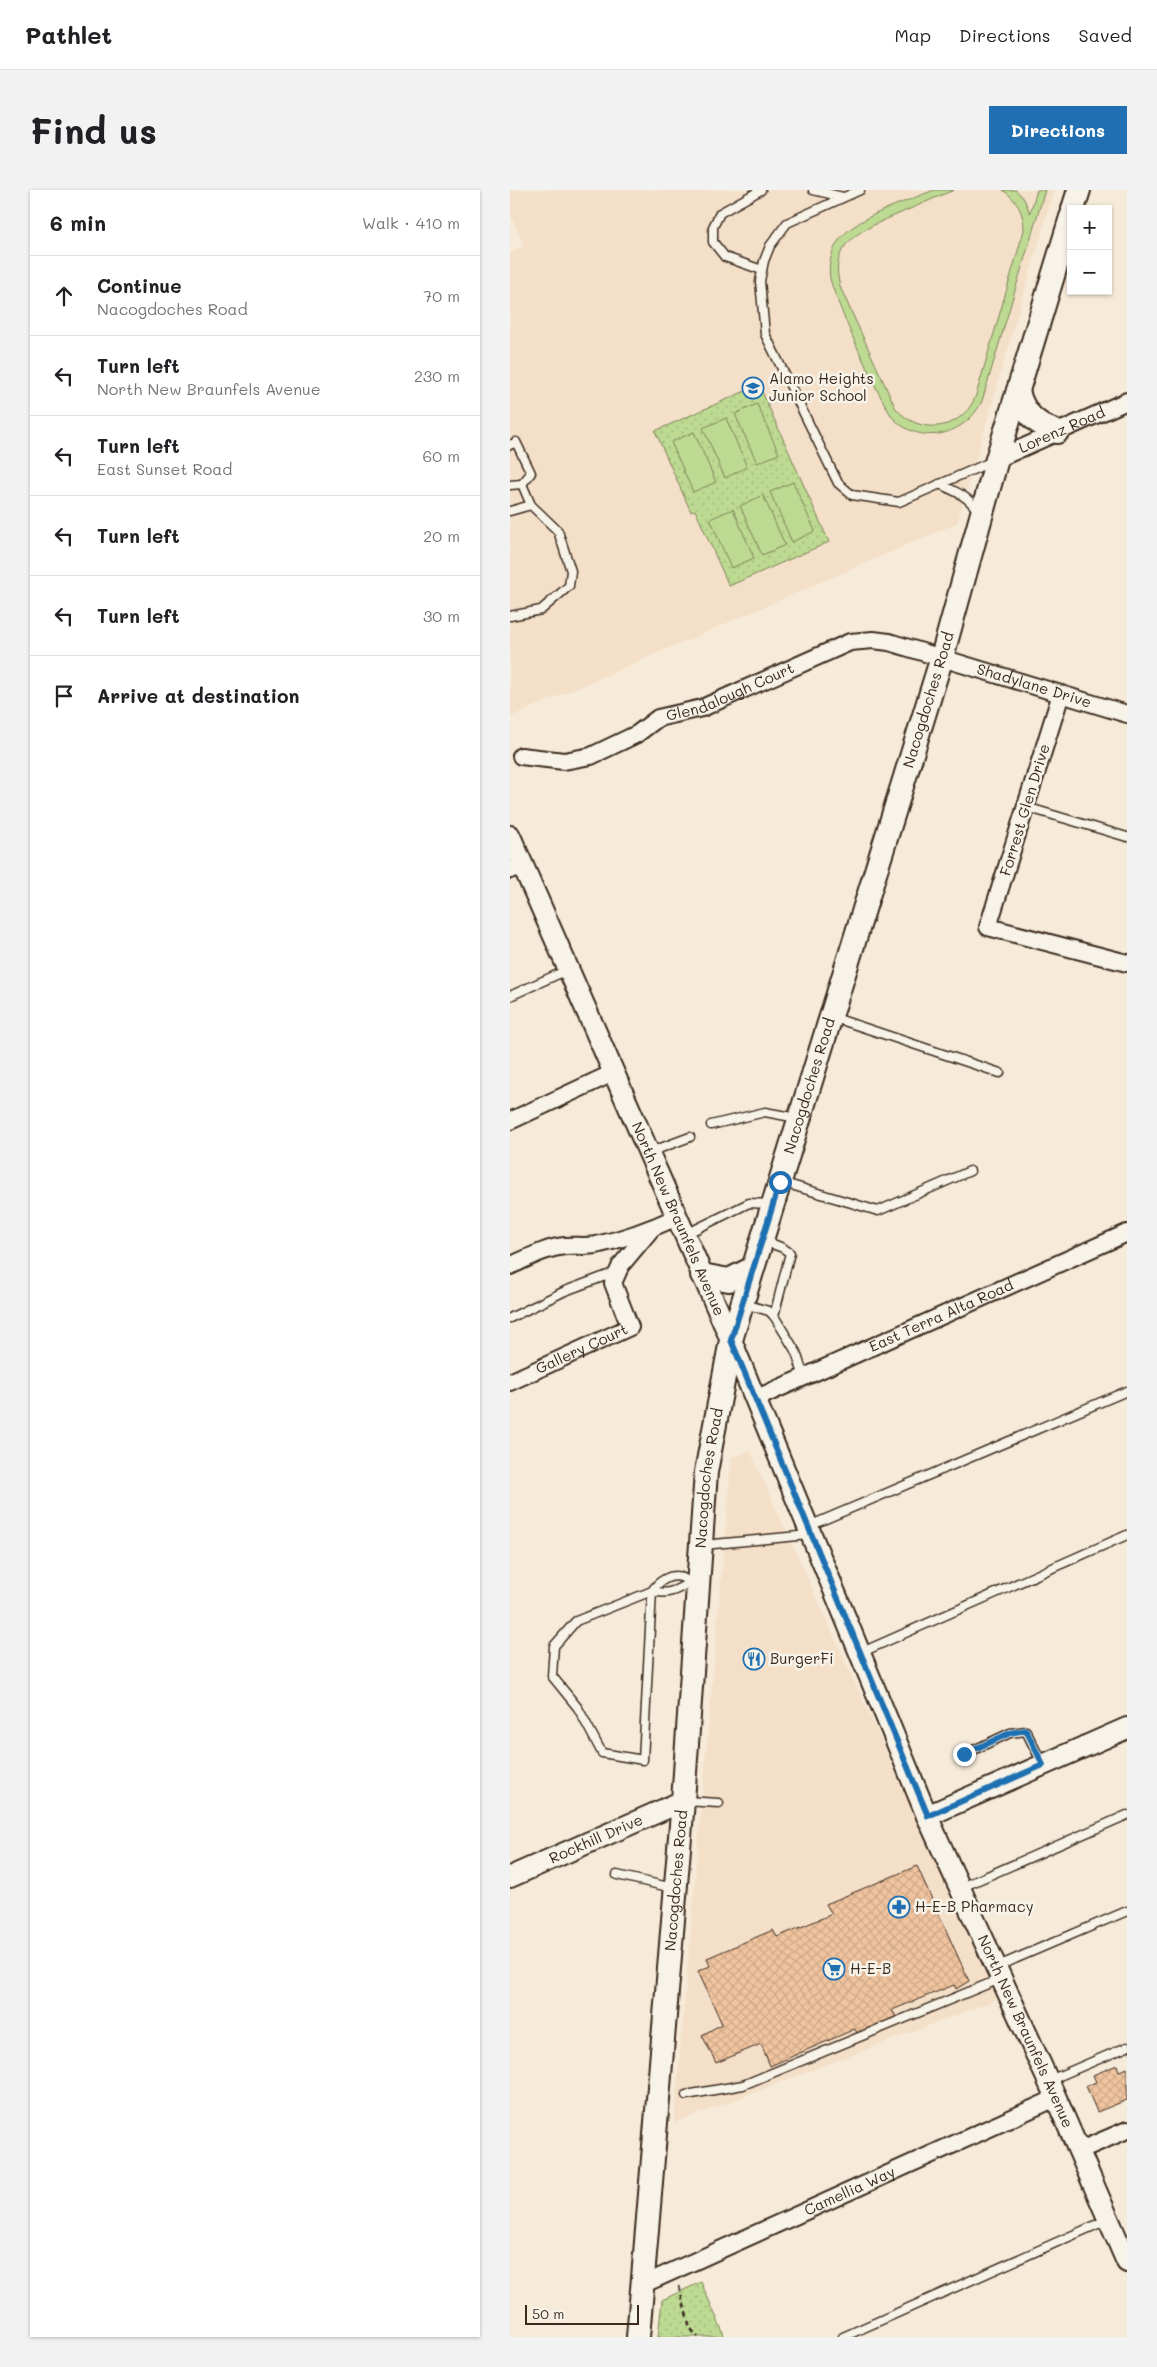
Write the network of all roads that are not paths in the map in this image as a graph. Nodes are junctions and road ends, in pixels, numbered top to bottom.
1 (762, 190) edge
2 (812, 190) edge
3 (860, 190) edge
4 (1079, 190) edge
5 (843, 197) junction
6 (1074, 205) edge
7 (1067, 229) edge
8 (762, 270) junction
9 (1018, 391) junction
10 (1127, 401) edge
11 (1057, 432) junction
12 (513, 443) edge
13 (997, 459) junction
14 (522, 484) junction
15 (939, 484) junction
16 (510, 485) edge
17 (531, 505) junction
18 (510, 511) edge
19 (981, 516) junction
20 (510, 616) edge
21 (942, 657) junction
22 (1061, 694) junction
23 (1127, 714) edge
24 (521, 756) dead end
25 (1026, 807) junction
26 (510, 836) edge
27 (1127, 837) edge
28 (516, 867) edge
29 (1127, 963) edge
30 (569, 969) junction
31 (510, 996) edge
32 (830, 1017) junction
33 (615, 1072) junction
34 (1000, 1073) dead end
35 (799, 1118) junction
36 (510, 1121) edge
37 (711, 1125) dead end
38 (690, 1137) dead end
39 (649, 1152) junction
40 (970, 1171) dead end
41 (780, 1182) junction
42 (772, 1204) junction
43 (681, 1226) junction
44 (652, 1228) junction
45 (1127, 1233) edge
46 (762, 1240) junction
47 (510, 1266) edge
48 (752, 1268) junction
49 (618, 1271) junction
50 (702, 1275) junction
51 (742, 1304) junction
52 (774, 1316) junction
53 (510, 1318) edge
54 (731, 1340) junction
55 (804, 1377) junction
56 (510, 1382) edge
57 (1127, 1391) edge
58 (754, 1399) junction
59 (809, 1531) junction
60 (1127, 1535) edge
61 (701, 1546) junction
62 (693, 1585) junction
63 (652, 1591) junction
64 (860, 1653) junction
65 (1127, 1728) edge
66 (964, 1754) dead end
67 (1043, 1765) junction
68 (683, 1801) junction
69 (719, 1803) dead end
70 (1127, 1815) edge
71 (928, 1816) junction
72 (617, 1874) dead end
73 (510, 1877) edge
74 (960, 1888) junction
75 (675, 1889) junction
76 (1127, 1911) edge
77 (999, 1973) junction
78 (1127, 2047) edge
79 (1052, 2089) junction
80 (686, 2095) dead end
81 (1127, 2130) edge
82 (1078, 2152) junction
83 (1107, 2220) junction
84 (1127, 2262) edge
85 (642, 2285) junction
86 (638, 2337) edge
87 (843, 2337) edge

1 - 8 lane
2 - 5 lane
3 - 5 lane
4 - 6 main road
5 - 8 lane
7 - 9 main road, Nacogdoches Road
8 - 15 lane
9 - 11 main road
9 - 13 main road, Nacogdoches Road
10 - 11 street, Lorenz Road
11 - 13 street, Lorenz Road
12 - 14 lane
13 - 15 lane
13 - 19 main road, Nacogdoches Road
14 - 16 lane
14 - 17 lane
15 - 19 lane
17 - 18 lane
17 - 20 lane
19 - 21 main road, Nacogdoches Road
21 - 22 street, Shadylane Drive
21 - 24 street, Glendalough Court
21 - 32 main road, Nacogdoches Road
22 - 23 street, Shadylane Drive
22 - 25 street, Forrest Glen Drive
25 - 27 lane
25 - 29 street, Forrest Glen Drive
26 - 28 street, North New Braunfels Avenue
28 - 30 street, North New Braunfels Avenue
30 - 31 lane
30 - 33 street, North New Braunfels Avenue
32 - 34 lane
32 - 35 main road, Nacogdoches Road
33 - 36 street
33 - 39 street, North New Braunfels Avenue
35 - 37 lane
35 - 41 main road, Nacogdoches Road
38 - 39 lane
39 - 43 street, North New Braunfels Avenue
40 - 41 lane
41 - 42 main road, Nacogdoches Road
42 - 43 lane
42 - 46 main road, Nacogdoches Road
43 - 44 street
43 - 50 street, North New Braunfels Avenue
44 - 47 street
44 - 49 street
45 - 55 street, East Terra Alta Road
46 - 48 main road, Nacogdoches Road
46 - 52 lane
48 - 50 main road
48 - 51 main road, Nacogdoches Road
49 - 53 lane
49 - 56 street, Gallery Court
50 - 54 street, North New Braunfels Avenue
51 - 52 lane
51 - 54 main road, Nacogdoches Road
52 - 55 lane
54 - 58 street, North New Braunfels Avenue
54 - 61 main road, Nacogdoches Road
55 - 58 street, East Terra Alta Road
57 - 59 lane
58 - 59 street, North New Braunfels Avenue
59 - 61 lane
59 - 64 street, North New Braunfels Avenue
60 - 64 lane
61 - 62 main road, Nacogdoches Road
62 - 63 lane
62 - 63 lane
62 - 68 main road, Nacogdoches Road
63 - 63 lane
64 - 71 street, North New Braunfels Avenue
65 - 67 street
66 - 67 lane
67 - 71 street
68 - 69 lane
68 - 73 street, Rockhill Drive
68 - 75 main road, Nacogdoches Road
70 - 74 lane
71 - 74 street, North New Braunfels Avenue
72 - 75 lane
74 - 77 street, North New Braunfels Avenue
75 - 85 main road, Nacogdoches Road
76 - 77 lane
77 - 79 street, North New Braunfels Avenue
77 - 80 lane
78 - 79 lane
79 - 82 street, North New Braunfels Avenue
79 - 85 street, Camellia Way
81 - 82 street
82 - 83 street, North New Braunfels Avenue
83 - 84 street, North New Braunfels Avenue
83 - 87 lane
85 - 86 main road, Nacogdoches Road

